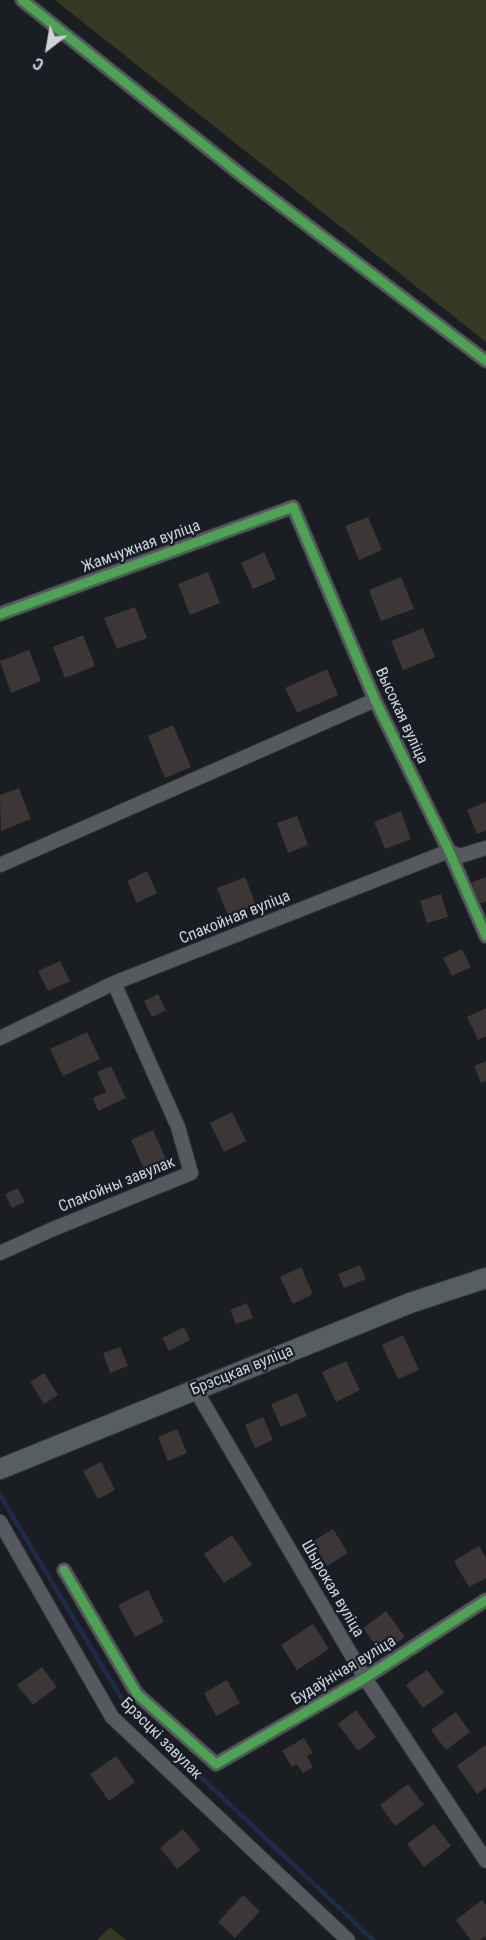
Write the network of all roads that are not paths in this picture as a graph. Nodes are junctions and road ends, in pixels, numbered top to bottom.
1 (22, 0) edge
2 (486, 361) edge
3 (293, 507) joint
4 (0, 614) edge
5 (375, 700) junction
6 (486, 848) edge
7 (449, 850) junction
8 (0, 865) edge
9 (486, 936) edge
10 (114, 983) junction
11 (0, 1038) edge
12 (0, 1253) edge
13 (486, 1278) edge
14 (195, 1389) junction
15 (2, 1464) edge
16 (0, 1522) edge
17 (64, 1570) dead end
18 (486, 1600) edge
19 (364, 1678) junction
20 (486, 1861) edge
21 (348, 1940) edge

1 - 2 street
3 - 4 street, Жамчужная вуліца
3 - 5 street, Высокая вуліца
5 - 7 street, Высокая вуліца
5 - 8 street
6 - 7 street, Спакойная вуліца
7 - 9 street, Высокая вуліца
7 - 10 street, Спакойная вуліца
10 - 11 street, Спакойная вуліца
10 - 12 street, Спакойны завулак
13 - 14 street, Брэсцкая вуліца
14 - 15 street, Брэсцкая вуліца
14 - 19 street, Шырокая вуліца
16 - 21 street, Брэсцкі завулак
17 - 19 street, Будаўнічая вуліца
18 - 19 street, Будаўнічая вуліца
19 - 20 street, Шырокая вуліца

